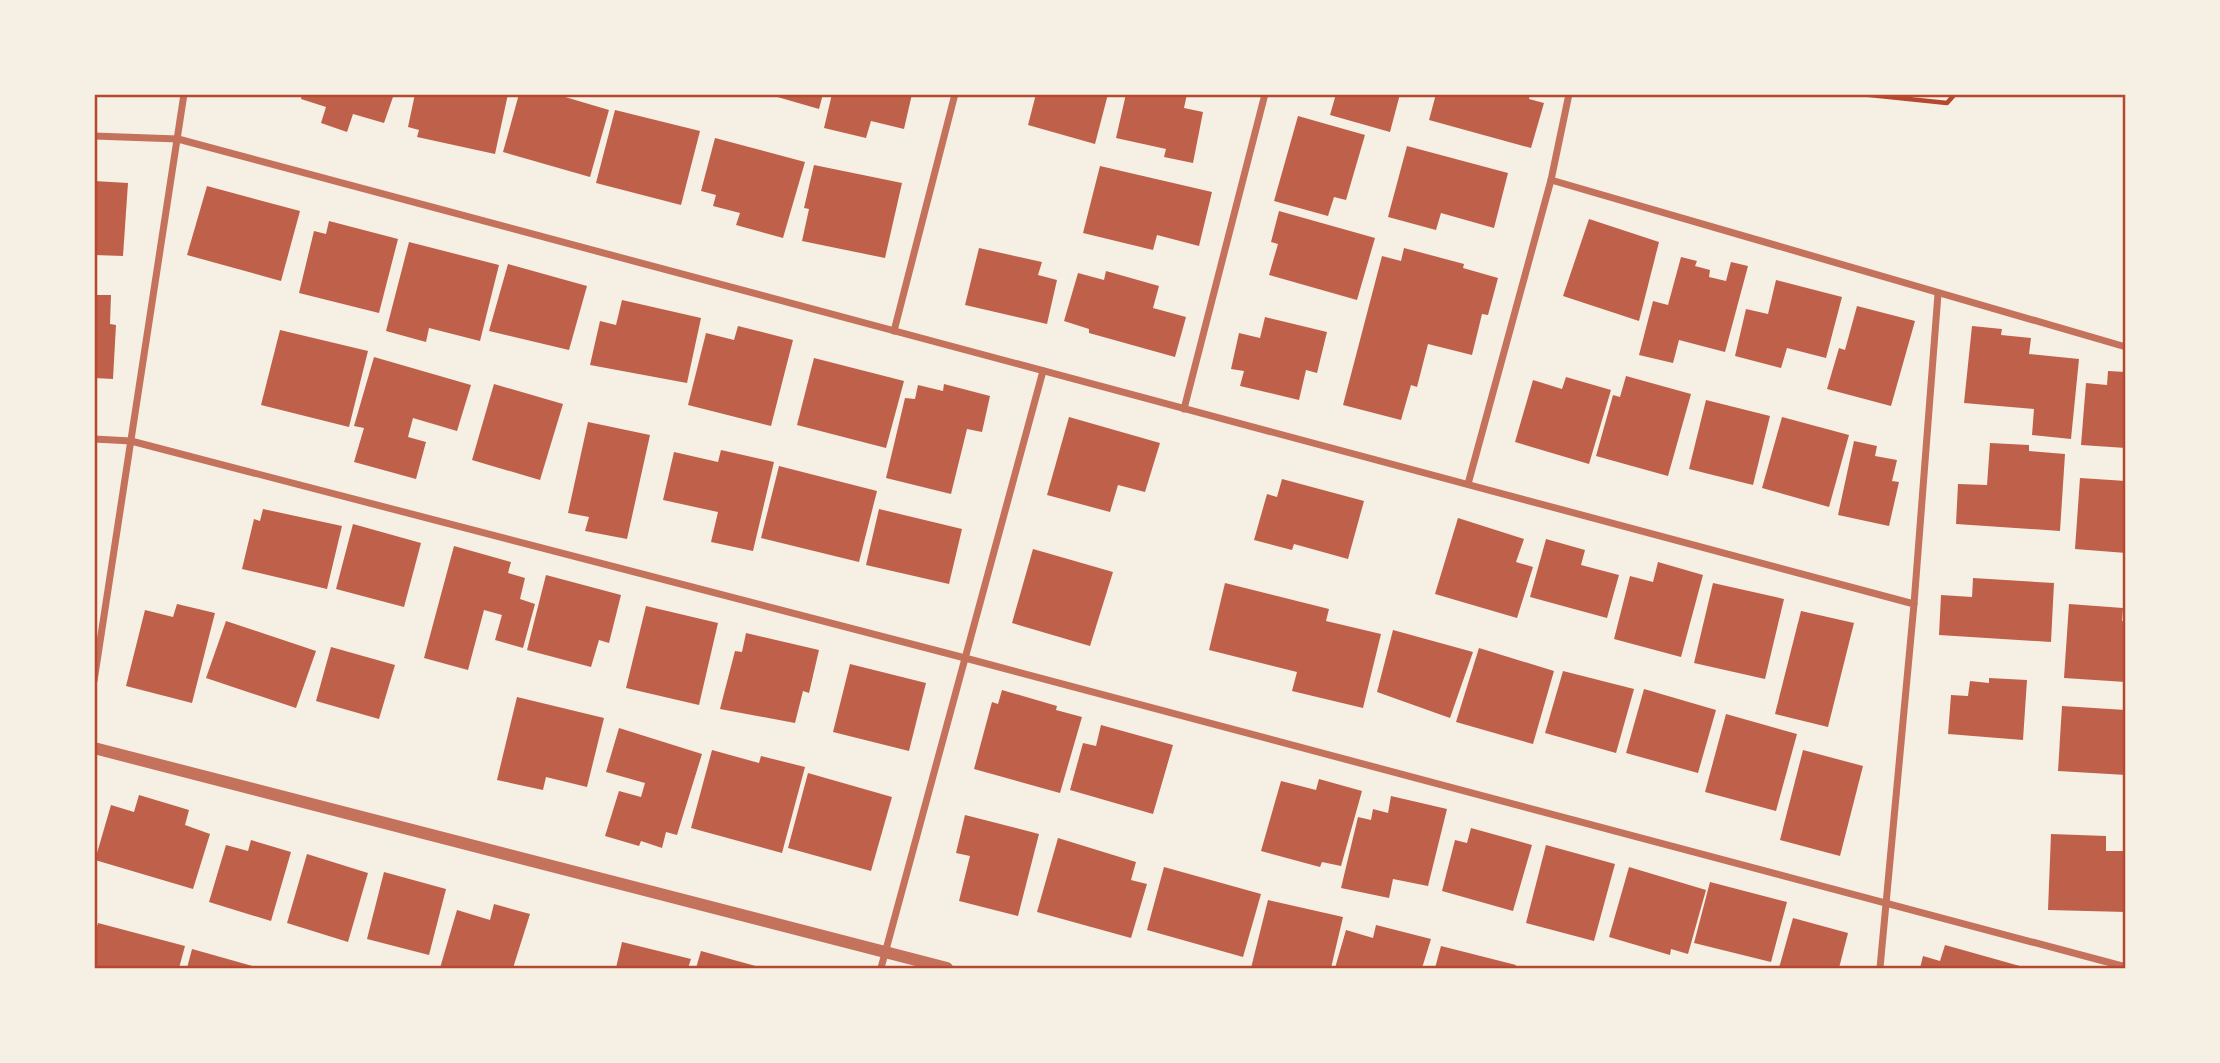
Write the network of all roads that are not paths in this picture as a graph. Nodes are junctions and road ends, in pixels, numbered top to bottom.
1 (184, 94) edge
2 (955, 94) edge
3 (1265, 94) edge
4 (1569, 94) edge
5 (94, 136) edge
6 (178, 139) junction
7 (1551, 180) junction
8 (1938, 295) junction
9 (894, 331) junction
10 (2126, 346) edge
11 (1043, 370) junction
12 (1184, 409) junction
13 (94, 439) edge
14 (131, 441) junction
15 (1468, 484) junction
16 (1914, 604) junction
17 (965, 658) junction
18 (94, 681) edge
19 (94, 748) edge
20 (1886, 904) junction
21 (885, 952) junction
22 (2126, 967) edge
23 (881, 968) edge
24 (947, 968) edge
25 (1880, 968) edge

1 - 6 street
2 - 9 street
3 - 12 street
4 - 7 street
5 - 6 street
6 - 9 street
6 - 14 street
7 - 8 street
7 - 15 street
8 - 10 street
8 - 16 street
9 - 11 street
11 - 12 street
11 - 17 street
12 - 15 street
13 - 14 street
14 - 17 street
14 - 18 street
15 - 16 street
16 - 20 street
17 - 20 street
17 - 21 street
19 - 21 street
20 - 22 street
20 - 25 street
21 - 23 street
21 - 24 street

